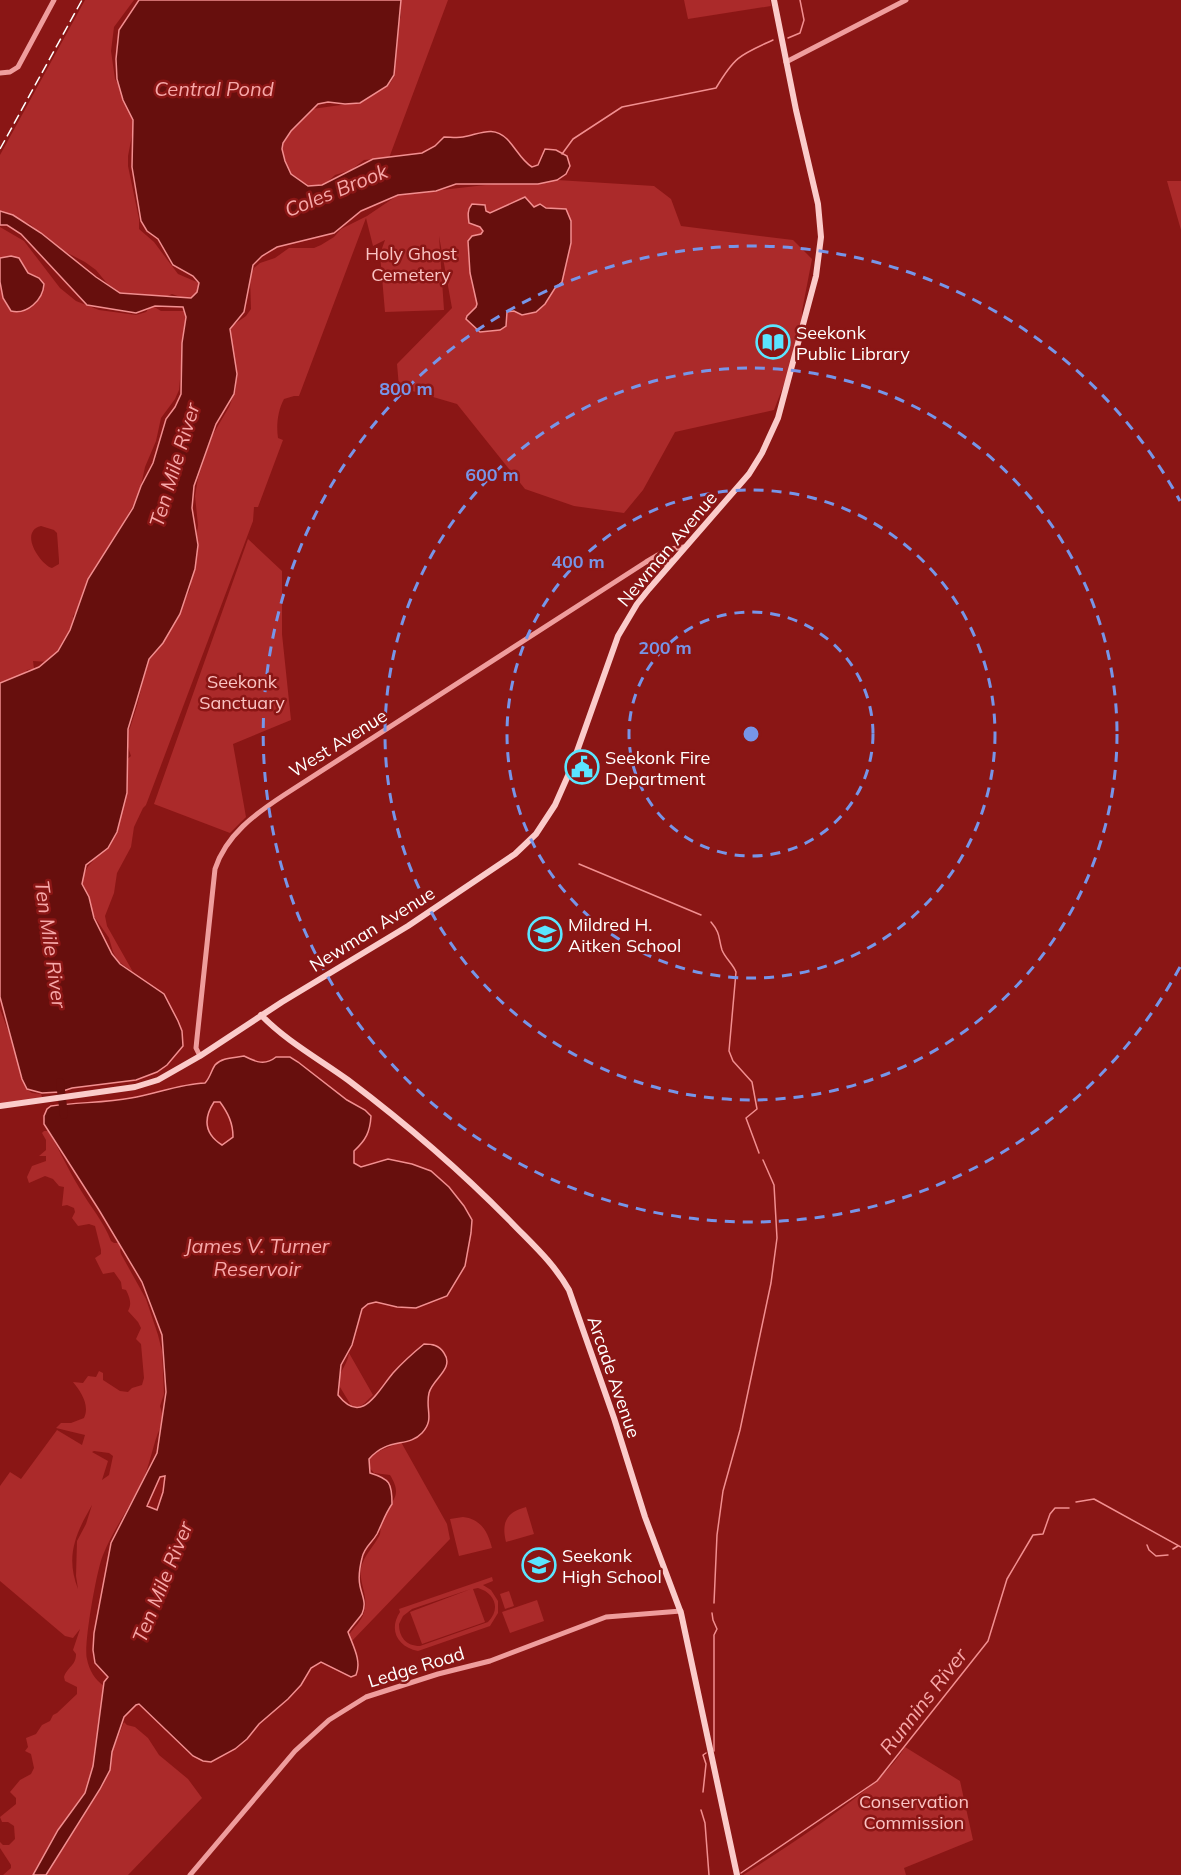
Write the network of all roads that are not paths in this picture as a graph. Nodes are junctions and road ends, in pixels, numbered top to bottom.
1 (54, 0) edge
2 (774, 0) edge
3 (906, 0) edge
4 (786, 62) junction
5 (0, 73) edge
6 (684, 547) junction
7 (663, 552) junction
8 (654, 558) junction
9 (670, 564) junction
10 (261, 1015) junction
11 (200, 1056) junction
12 (0, 1106) edge
13 (681, 1611) junction
14 (190, 1875) edge
15 (737, 1875) edge

1 - 5 street
2 - 4 main road, Newman Avenue
3 - 4 street
4 - 6 main road, Newman Avenue
6 - 7 street, West Avenue
6 - 9 main road, Newman Avenue
7 - 8 street, West Avenue
7 - 9 street
8 - 9 street
8 - 11 street, West Avenue
9 - 10 main road, Newman Avenue
10 - 11 main road, Newman Avenue
10 - 13 main road, Arcade Avenue
11 - 12 main road, Newman Avenue
13 - 14 street, Ledge Road
13 - 15 main road, Arcade Avenue

